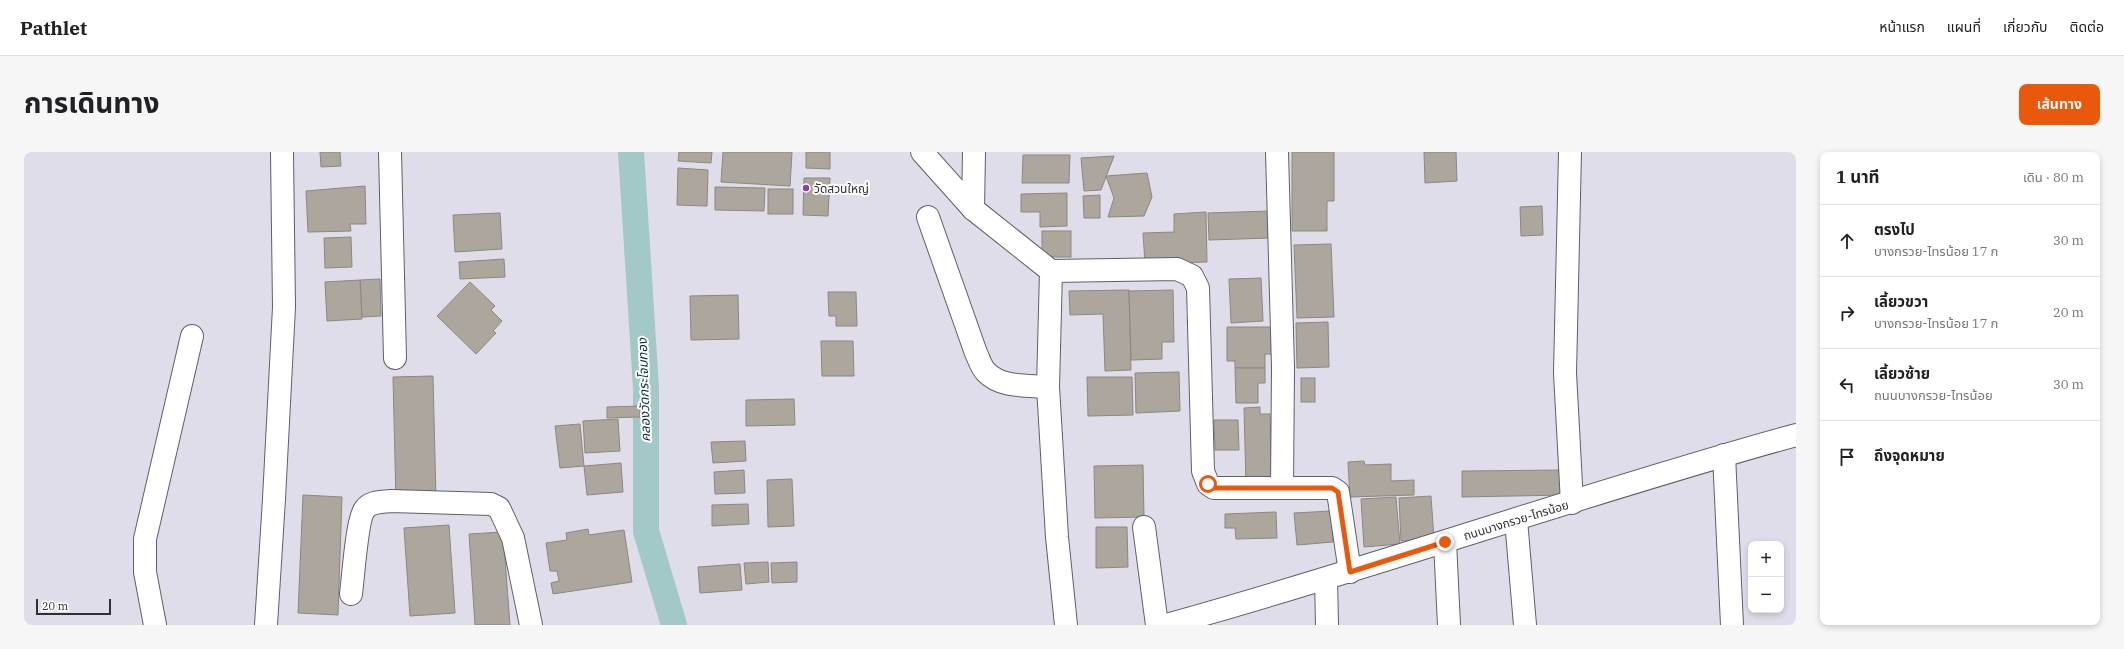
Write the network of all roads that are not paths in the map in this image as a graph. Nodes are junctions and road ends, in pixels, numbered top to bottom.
1 (282, 152) edge
2 (390, 152) edge
3 (922, 152) edge
4 (974, 152) edge
5 (1277, 152) edge
6 (1570, 152) edge
7 (973, 209) junction
8 (928, 217) dead end
9 (1051, 271) junction
10 (192, 336) dead end
11 (395, 358) dead end
12 (1048, 387) junction
13 (1796, 435) edge
14 (1724, 454) junction
15 (1282, 488) junction
16 (1572, 502) junction
17 (1516, 520) junction
18 (1144, 527) dead end
19 (1445, 542) junction
20 (1350, 572) junction
21 (1326, 579) junction
22 (351, 594) dead end
23 (1179, 623) edge
24 (155, 625) edge
25 (266, 625) edge
26 (531, 625) edge
27 (1066, 625) edge
28 (1157, 625) edge
29 (1327, 625) edge
30 (1449, 625) edge
31 (1525, 625) edge
32 (1732, 625) edge

1 - 25 street
2 - 11 street
3 - 7 street
4 - 7 street
5 - 15 street
6 - 16 street
7 - 9 street
8 - 12 street
9 - 12 street
9 - 15 street
10 - 24 street
12 - 27 street
13 - 14 street, ถนนบางกรวย-ไทรน้อย
14 - 16 street, ถนนบางกรวย-ไทรน้อย
14 - 32 street
15 - 20 street
16 - 17 street, ถนนบางกรวย-ไทรน้อย
17 - 19 street, ถนนบางกรวย-ไทรน้อย
17 - 31 street
18 - 28 street
19 - 20 street, ถนนบางกรวย-ไทรน้อย
19 - 30 street
20 - 21 street, ถนนบางกรวย-ไทรน้อย
21 - 23 street, ถนนบางกรวย-ไทรน้อย
21 - 29 street
22 - 26 street

